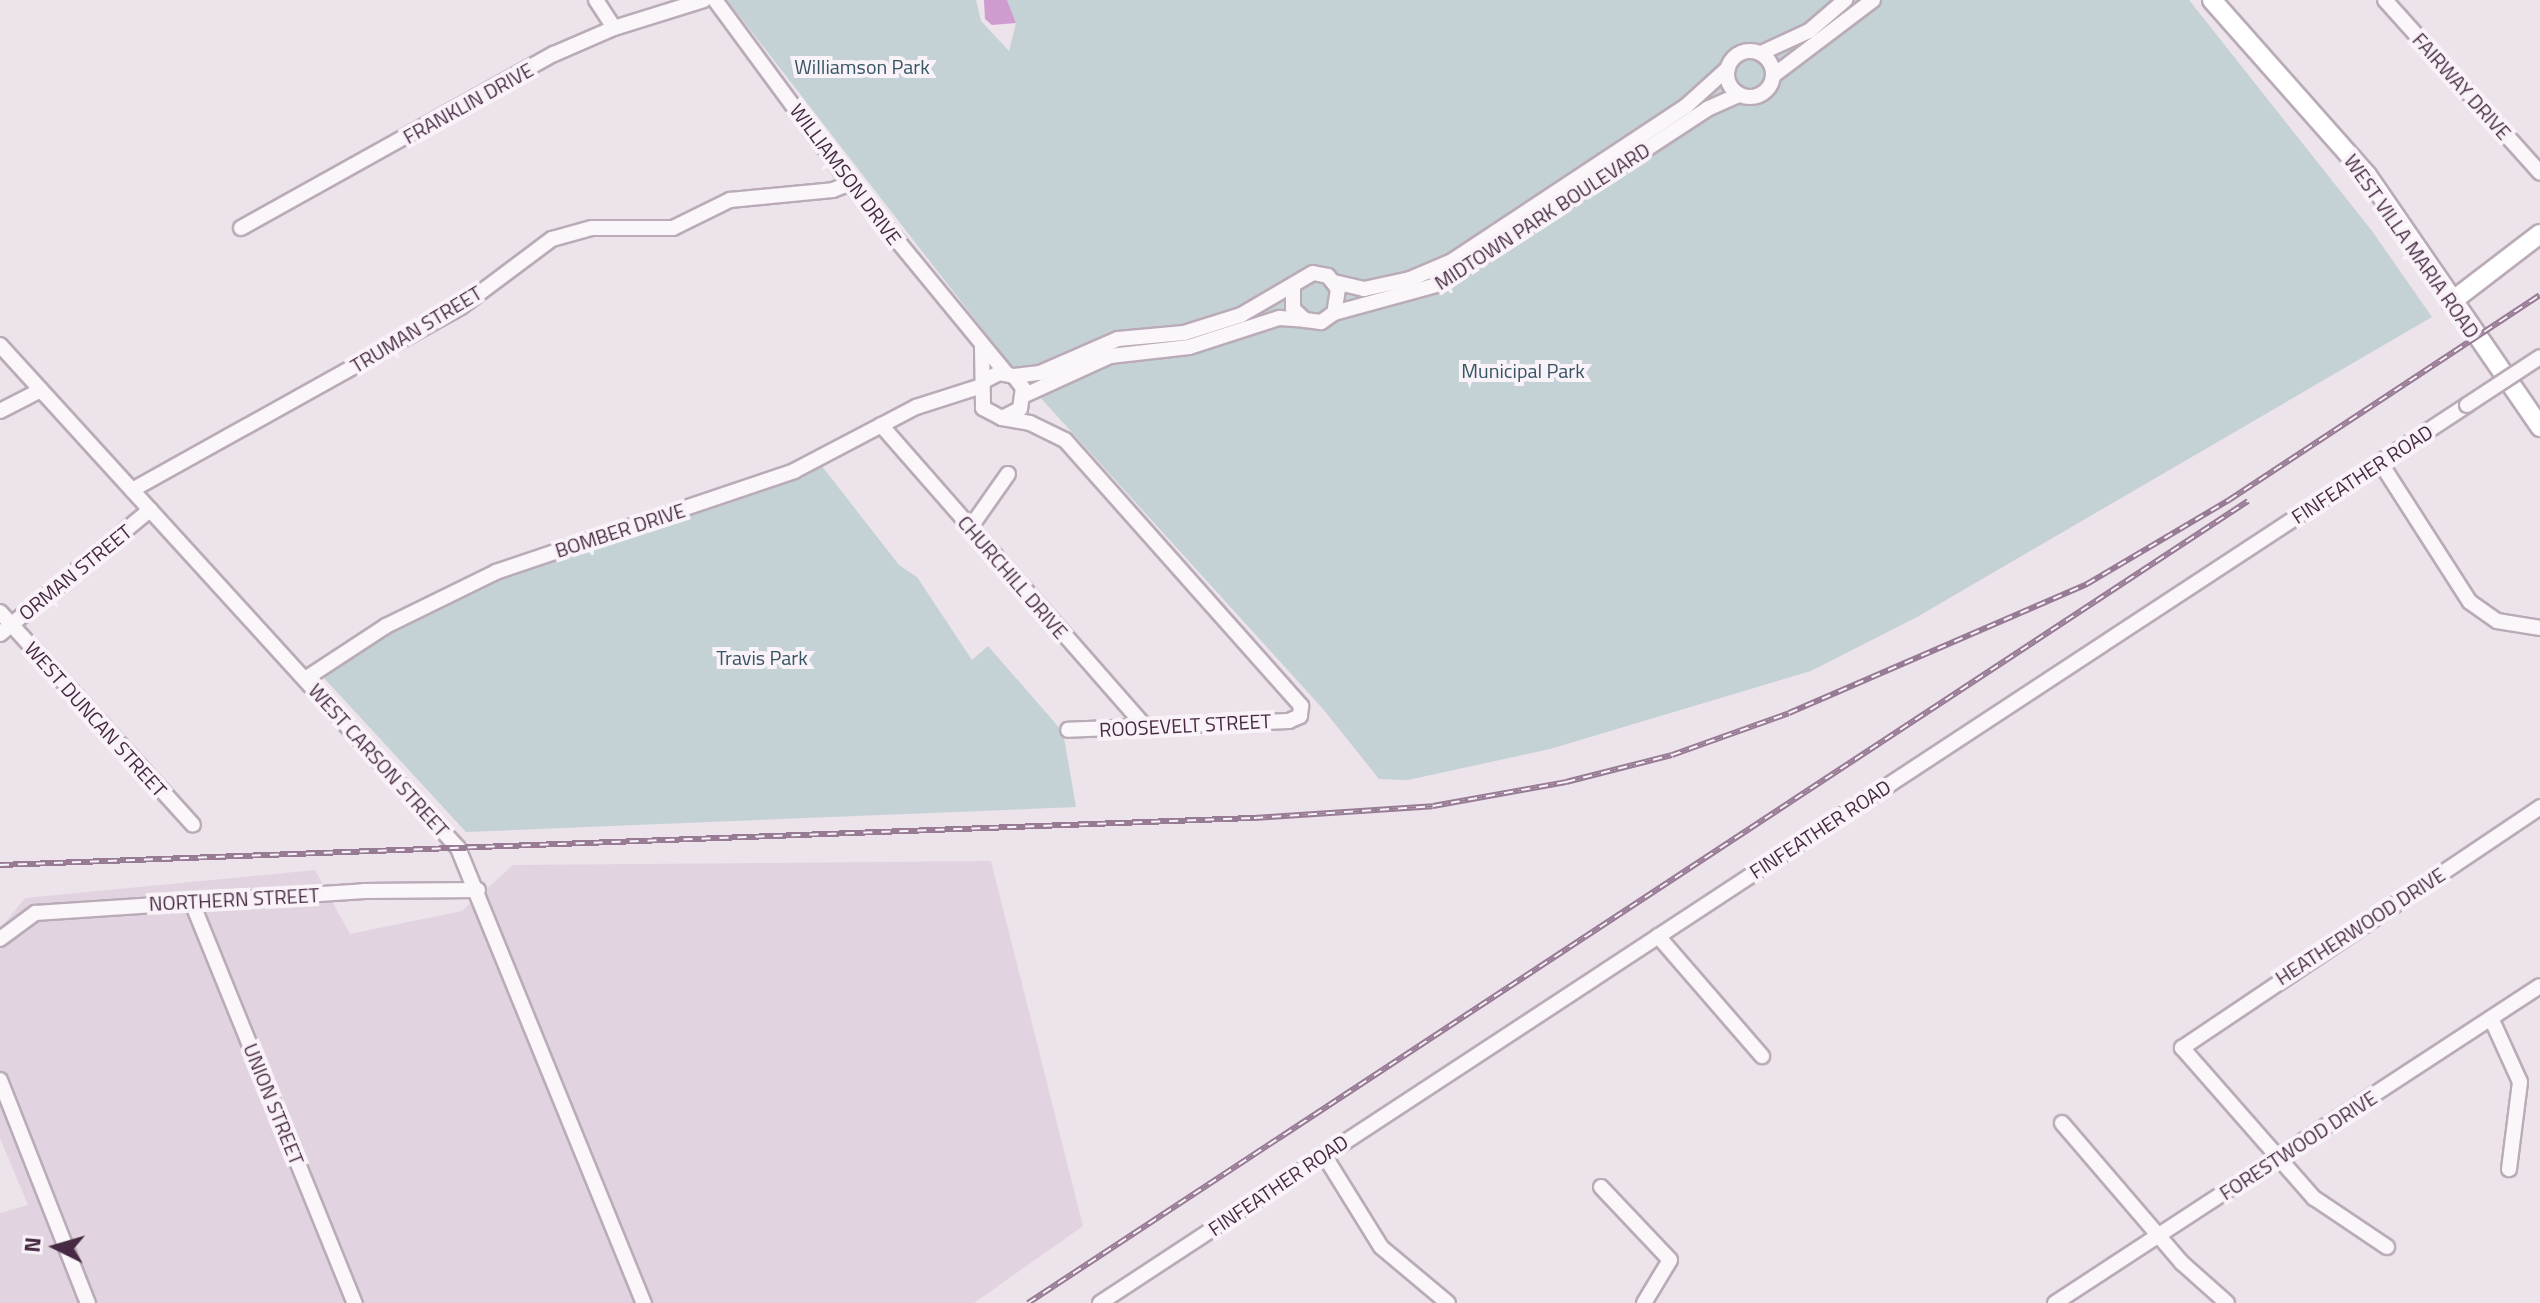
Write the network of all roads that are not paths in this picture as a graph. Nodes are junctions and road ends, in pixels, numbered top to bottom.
1 (596, 0) edge
2 (704, 0) edge
3 (715, 0) edge
4 (1845, 0) edge
5 (1873, 0) edge
6 (2212, 0) edge
7 (2385, 0) edge
8 (614, 28) junction
9 (1761, 53) junction
10 (1728, 68) junction
11 (1774, 75) junction
12 (1739, 95) junction
13 (2540, 173) edge
14 (850, 183) junction
15 (241, 228) dead end
16 (2540, 234) edge
17 (1334, 282) junction
18 (1293, 286) junction
19 (2451, 302) junction
20 (1334, 313) junction
21 (1305, 320) junction
22 (981, 344) junction
23 (0, 345) edge
24 (2540, 356) edge
25 (1010, 375) junction
26 (984, 383) junction
27 (41, 390) junction
28 (943, 397) junction
29 (1024, 398) junction
30 (983, 408) junction
31 (0, 411) edge
32 (1002, 418) junction
33 (881, 425) junction
34 (2540, 427) edge
35 (1043, 428) junction
36 (2380, 462) junction
37 (1008, 474) dead end
38 (132, 490) junction
39 (150, 510) junction
40 (970, 528) junction
41 (0, 612) edge
42 (2540, 628) edge
43 (6, 629) edge
44 (305, 679) junction
45 (1146, 728) junction
46 (1068, 730) dead end
47 (2540, 807) edge
48 (193, 825) dead end
49 (478, 890) junction
50 (193, 905) junction
51 (1658, 936) junction
52 (0, 939) edge
53 (2540, 986) edge
54 (2491, 1018) junction
55 (1762, 1056) dead end
56 (0, 1080) edge
57 (2062, 1123) dead end
58 (1324, 1155) junction
59 (2278, 1158) junction
60 (2509, 1169) dead end
61 (1601, 1187) dead end
62 (2159, 1234) junction
63 (2387, 1247) dead end
64 (88, 1303) edge
65 (355, 1303) edge
66 (644, 1303) edge
67 (1100, 1303) edge
68 (1448, 1303) edge
69 (1644, 1303) edge
70 (2055, 1303) edge
71 (2227, 1303) edge

1 - 8 street
2 - 8 street, FRANKLIN DRIVE
3 - 14 street, WILLIAMSON DRIVE
4 - 9 street
5 - 11 street
6 - 19 main road, WEST VILLA MARIA ROAD
7 - 13 street, FAIRWAY DRIVE
8 - 15 street, FRANKLIN DRIVE
9 - 10 street
9 - 11 street
10 - 12 street
10 - 17 street, MIDTOWN PARK BOULEVARD
11 - 12 street
12 - 20 street, MIDTOWN PARK BOULEVARD
14 - 22 street, WILLIAMSON DRIVE
14 - 38 street, TRUMAN STREET
16 - 19 main road
17 - 18 street
17 - 20 street
18 - 21 street
18 - 25 street
19 - 34 main road, WEST VILLA MARIA ROAD
20 - 21 street
21 - 29 street
22 - 25 street, WILLIAMSON DRIVE
22 - 26 street
23 - 27 street, WEST CARSON STREET
24 - 36 street, FINFEATHER ROAD, bridge
25 - 26 street
25 - 29 street
26 - 28 street, BOMBER DRIVE
26 - 30 street
27 - 31 street
27 - 38 street, WEST CARSON STREET
28 - 30 street
28 - 33 street, BOMBER DRIVE
29 - 32 street
29 - 35 street
30 - 32 street
32 - 35 street
33 - 40 street, CHURCHILL DRIVE
33 - 44 street, BOMBER DRIVE
35 - 45 street, ROOSEVELT STREET
36 - 42 street
36 - 51 street, FINFEATHER ROAD
37 - 40 street
38 - 39 street, WEST CARSON STREET
39 - 43 street, ORMAN STREET
39 - 44 street, WEST CARSON STREET
40 - 45 street, CHURCHILL DRIVE
41 - 43 street, WEST DUNCAN STREET
43 - 48 street, WEST DUNCAN STREET
44 - 49 street, WEST CARSON STREET
45 - 46 street, ROOSEVELT STREET
47 - 59 street, HEATHERWOOD DRIVE
49 - 50 street, NORTHERN STREET
49 - 66 street, WEST CARSON STREET
50 - 52 street, NORTHERN STREET
50 - 65 street, UNION STREET
51 - 55 street
51 - 58 street, FINFEATHER ROAD
53 - 54 street, FORESTWOOD DRIVE
54 - 59 street, FORESTWOOD DRIVE
54 - 60 street
56 - 64 street
57 - 62 street
58 - 67 street, FINFEATHER ROAD
58 - 68 street
59 - 62 street, FORESTWOOD DRIVE
59 - 63 street
61 - 69 street
62 - 70 street, FORESTWOOD DRIVE
62 - 71 street

